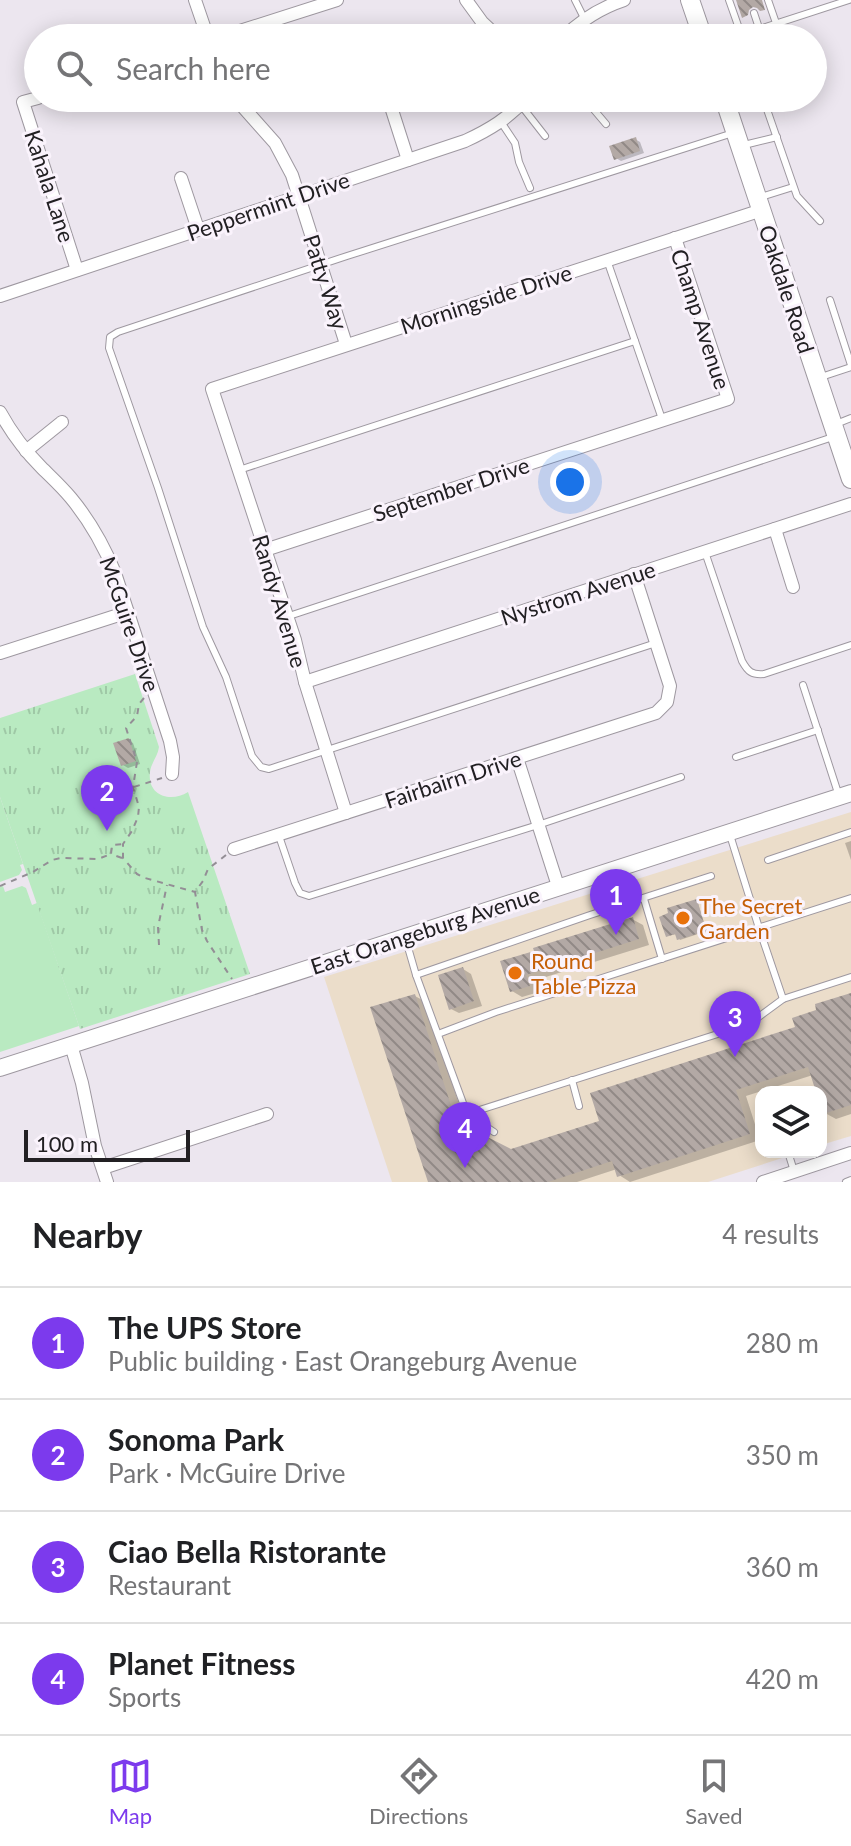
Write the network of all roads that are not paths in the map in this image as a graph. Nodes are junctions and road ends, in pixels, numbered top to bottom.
1 (195, 0) edge
2 (337, 0) edge
3 (466, 0) edge
4 (575, 0) edge
5 (624, 0) edge
6 (690, 0) edge
7 (729, 0) edge
8 (768, 0) edge
9 (849, 0) edge
10 (598, 5) edge
11 (754, 13) dead end
12 (584, 19) junction
13 (776, 23) junction
14 (203, 24) edge
15 (262, 24) edge
16 (484, 24) edge
17 (578, 24) edge
18 (698, 24) edge
19 (738, 24) edge
20 (758, 24) edge
21 (773, 24) edge
22 (26, 112) edge
23 (247, 112) edge
24 (393, 112) edge
25 (511, 112) edge
26 (530, 112) edge
27 (596, 112) edge
28 (730, 112) edge
29 (768, 112) edge
30 (501, 122) junction
31 (606, 124) dead end
32 (545, 136) dead end
33 (777, 137) junction
34 (738, 139) junction
35 (408, 160) junction
36 (181, 178) dead end
37 (793, 187) junction
38 (530, 188) dead end
39 (299, 196) junction
40 (760, 204) junction
41 (820, 221) dead end
42 (198, 229) junction
43 (675, 238) junction
44 (607, 260) junction
45 (320, 266) junction
46 (77, 270) junction
47 (0, 296) edge
48 (830, 300) dead end
49 (635, 341) junction
50 (346, 344) junction
51 (851, 366) edge
52 (817, 379) junction
53 (212, 389) joint
54 (728, 399) joint
55 (0, 412) edge
56 (851, 418) edge
57 (662, 420) junction
58 (62, 422) dead end
59 (5, 430) edge
60 (834, 431) junction
61 (26, 451) junction
62 (239, 470) junction
63 (851, 479) edge
64 (851, 504) edge
65 (775, 529) junction
66 (265, 550) junction
67 (705, 552) junction
68 (634, 574) junction
69 (793, 587) dead end
70 (128, 612) junction
71 (287, 616) junction
72 (657, 643) junction
73 (851, 645) edge
74 (0, 653) edge
75 (305, 682) junction
76 (803, 685) dead end
77 (818, 730) junction
78 (326, 751) junction
79 (736, 757) dead end
80 (517, 758) junction
81 (172, 774) road end
82 (681, 777) dead end
83 (845, 794) edge
84 (346, 813) junction
85 (538, 825) junction
86 (729, 832) junction
87 (851, 832) edge
88 (279, 835) junction
89 (234, 849) road end
90 (768, 860) dead end
91 (711, 876) dead end
92 (558, 886) junction
93 (851, 898) edge
94 (644, 899) junction
95 (759, 928) junction
96 (405, 937) junction
97 (662, 959) junction
98 (416, 975) junction
99 (851, 977) edge
100 (783, 999) junction
101 (438, 1034) junction
102 (71, 1045) junction
103 (0, 1068) edge
104 (572, 1080) junction
105 (579, 1106) dead end
106 (267, 1114) dead end
107 (467, 1114) junction
108 (494, 1132) dead end
109 (851, 1153) edge
110 (790, 1158) edge
111 (103, 1168) junction
112 (794, 1172) junction
113 (107, 1182) edge
114 (766, 1182) edge

1 - 14 street
2 - 15 street
3 - 16 street
4 - 12 lane
5 - 10 street
6 - 18 main road
7 - 19 lane
8 - 13 lane
9 - 13 lane
10 - 12 street
11 - 20 lane
12 - 17 street
13 - 21 lane
22 - 46 street, Kahala Lane
23 - 39 street, Patty Way
24 - 35 street
25 - 30 street, Peppermint Drive
26 - 32 lane
27 - 31 lane
28 - 34 main road, Oakdale Road
29 - 33 lane
30 - 35 street, Peppermint Drive
30 - 38 lane
33 - 34 lane
33 - 37 lane
34 - 40 main road, Oakdale Road
34 - 45 lane
35 - 39 street, Peppermint Drive
36 - 42 street
37 - 40 lane
37 - 41 lane
39 - 42 street, Peppermint Drive
39 - 45 street, Patty Way
40 - 43 street, Morningside Drive
40 - 52 main road, Oakdale Road
42 - 46 street, Peppermint Drive
43 - 44 street, Morningside Drive
43 - 54 street, Champ Avenue
44 - 49 lane
44 - 50 street, Morningside Drive
45 - 50 street, Patty Way
45 - 78 lane
46 - 47 street, Peppermint Drive
48 - 51 lane
49 - 57 lane
49 - 62 lane
50 - 53 street, Morningside Drive
51 - 52 lane
52 - 60 main road, Oakdale Road
53 - 62 street, Randy Avenue
54 - 57 street, September Drive
55 - 59 street, McGuire Drive
56 - 60 lane
57 - 66 street, September Drive
58 - 61 street
59 - 61 street, McGuire Drive
60 - 63 main road, Oakdale Road
60 - 71 lane
61 - 70 street, McGuire Drive
62 - 66 street, Randy Avenue
64 - 65 street, Nystrom Avenue
65 - 67 street, Nystrom Avenue
65 - 69 street
66 - 71 street, Randy Avenue
67 - 68 street, Nystrom Avenue
67 - 73 lane
68 - 72 street
68 - 75 street, Nystrom Avenue
70 - 74 street
70 - 81 street, McGuire Drive
71 - 75 street, Randy Avenue
72 - 78 lane
72 - 80 street, Fairbairn Drive
75 - 78 street, Randy Avenue
76 - 77 lane
77 - 79 lane
77 - 83 lane
78 - 84 street, Randy Avenue
80 - 84 street, Fairbairn Drive
80 - 85 street
82 - 85 lane
83 - 86 street, East Orangeburg Avenue
84 - 88 street, Fairbairn Drive
85 - 88 lane
85 - 92 street
86 - 92 street, East Orangeburg Avenue
86 - 95 lane
87 - 90 lane
88 - 89 street, Fairbairn Drive
91 - 94 lane
92 - 96 street, East Orangeburg Avenue
93 - 95 lane
94 - 97 lane
94 - 98 lane
95 - 97 lane
95 - 100 lane
96 - 98 lane
96 - 102 street, East Orangeburg Avenue
97 - 101 lane
98 - 101 lane
99 - 100 lane
100 - 104 lane
101 - 107 lane
102 - 103 street, East Orangeburg Avenue
102 - 111 street
104 - 105 lane
104 - 107 lane
106 - 111 street
107 - 108 lane
109 - 112 street
110 - 112 lane
111 - 113 street
112 - 114 street

